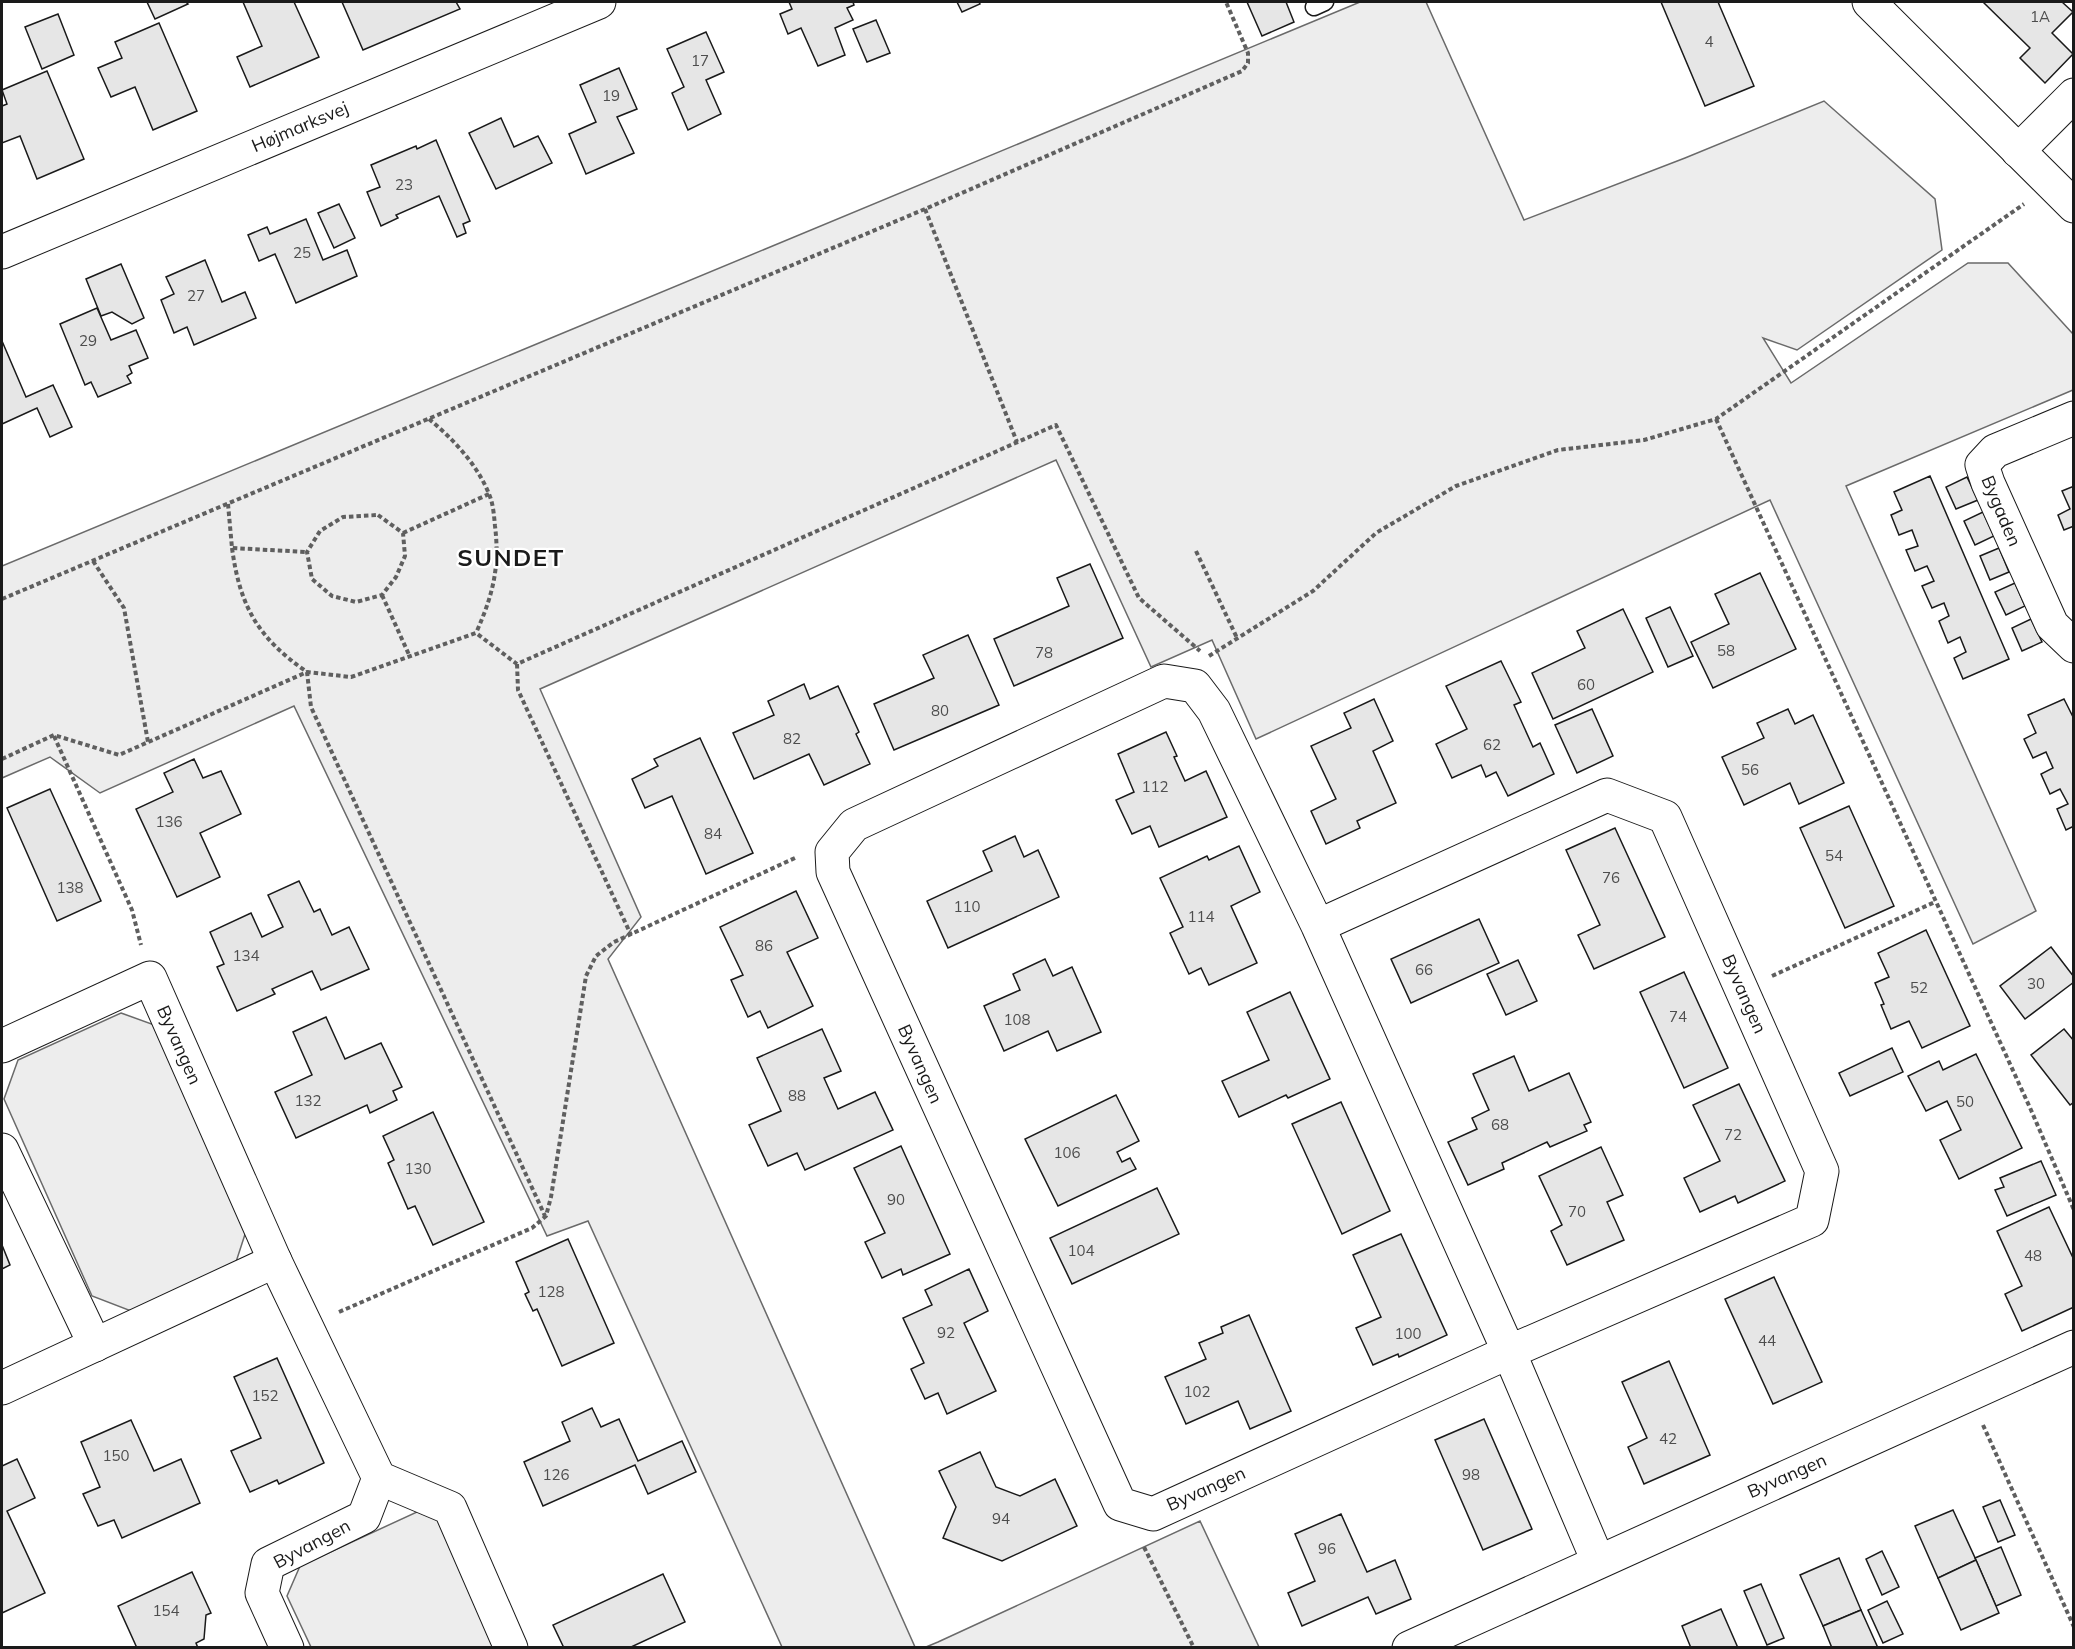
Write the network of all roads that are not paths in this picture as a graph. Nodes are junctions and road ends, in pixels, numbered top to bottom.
1 (599, 2) edge
2 (1869, 2) edge
3 (2073, 95) edge
4 (2018, 151) junction
5 (2073, 206) edge
6 (2, 252) edge
7 (2073, 418) edge
8 (2073, 646) edge
9 (1317, 926) junction
10 (2, 1046) edge
11 (2, 1150) edge
12 (275, 1261) junction
13 (94, 1345) junction
14 (2073, 1347) edge
15 (1509, 1352) junction
16 (2, 1388) edge
17 (380, 1478) junction
18 (1598, 1561) junction
19 (287, 1647) edge
20 (511, 1647) edge
21 (1409, 1647) edge

1 - 6 street, Højmarksvej
2 - 4 street
3 - 4 street
4 - 5 street
7 - 8 street, Bygaden
9 - 15 street
9 - 15 street, Byvangen
9 - 15 street, Byvangen
10 - 12 street, Byvangen
11 - 13 street
12 - 13 street
12 - 17 street, Byvangen
13 - 16 street
14 - 18 street, Byvangen
15 - 18 street
17 - 19 street, Byvangen
17 - 20 street
18 - 21 street, Byvangen

